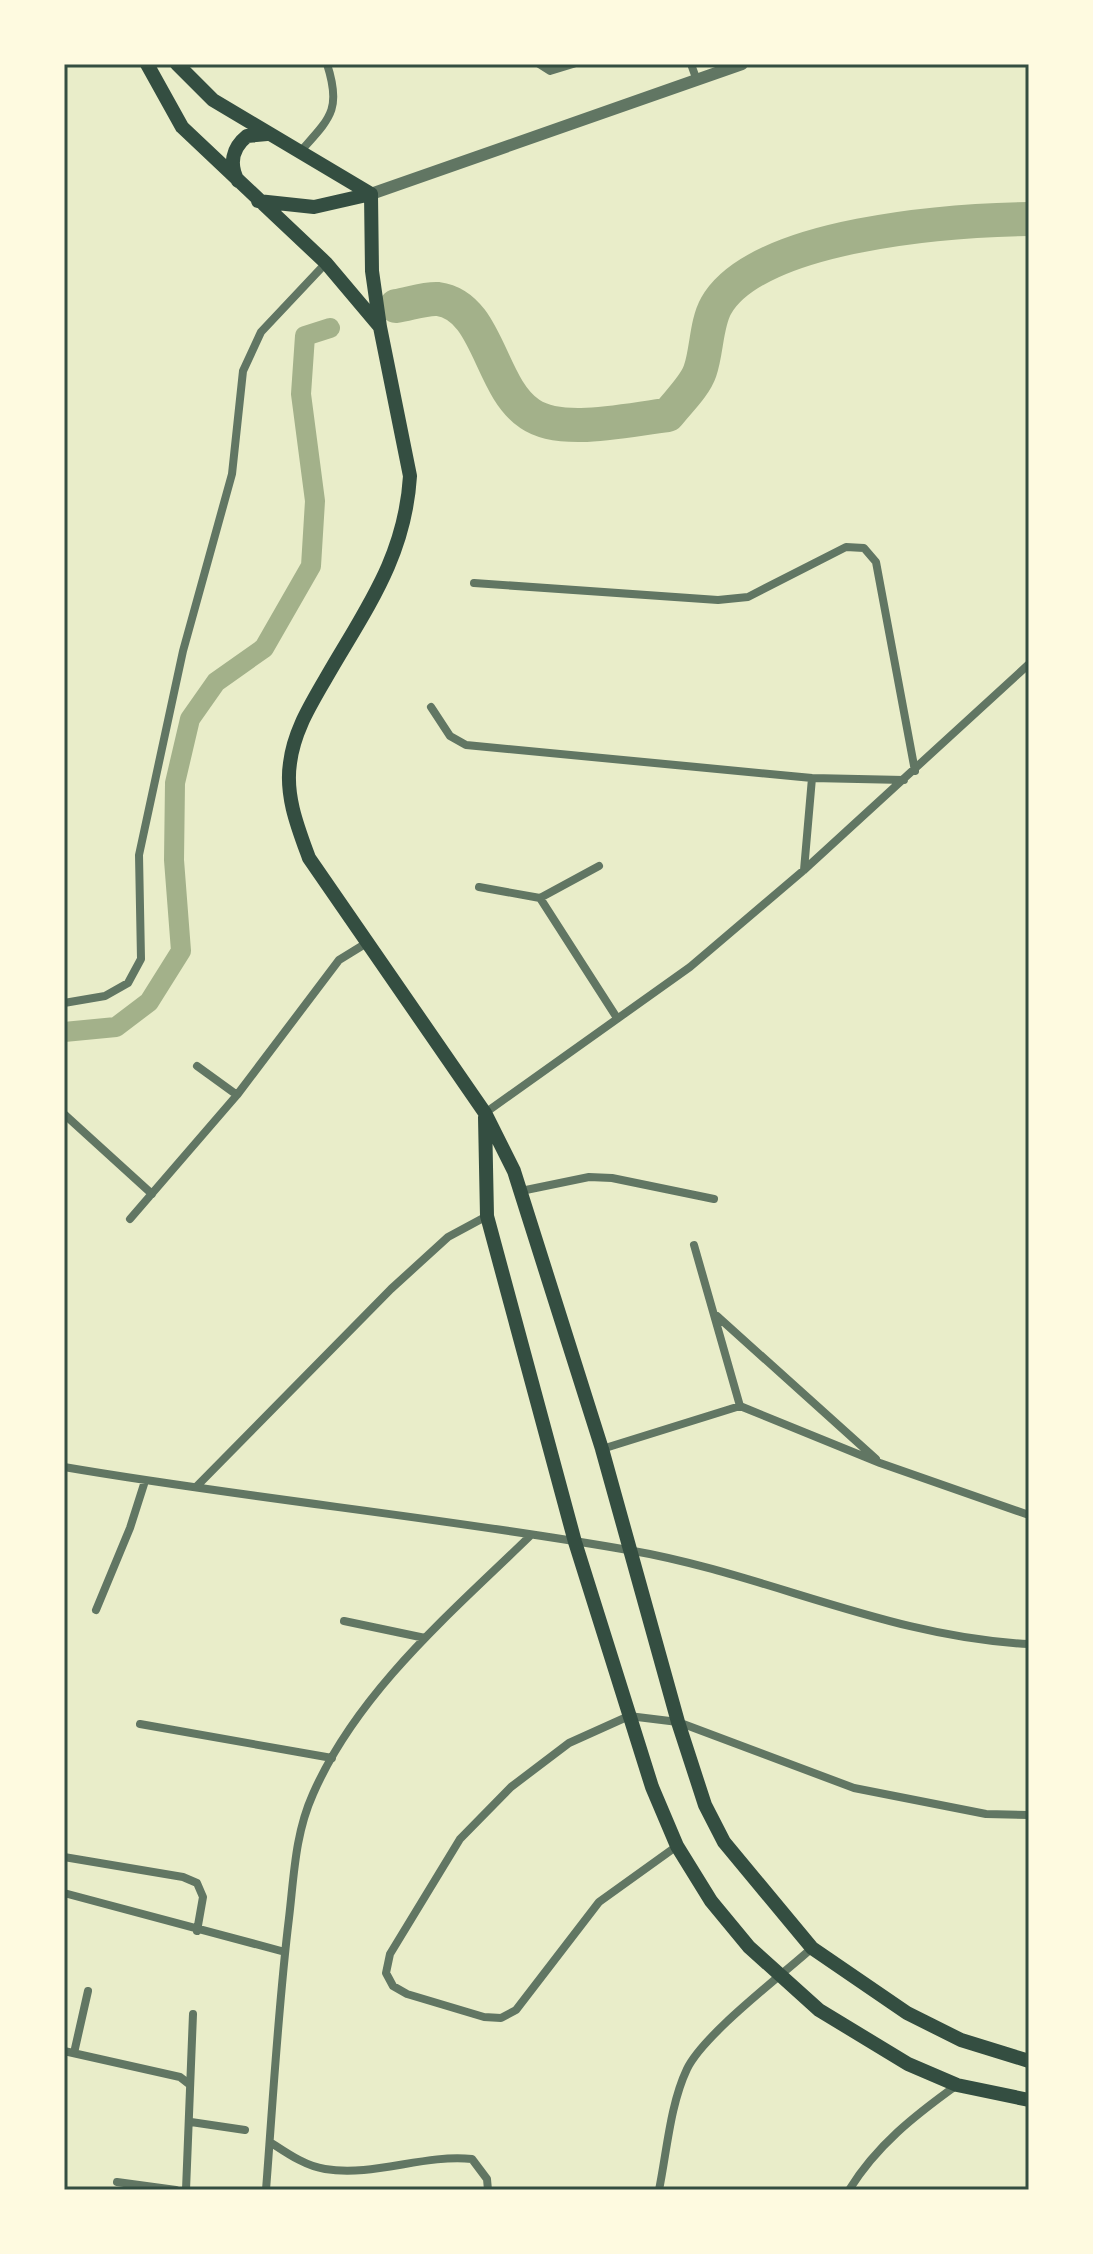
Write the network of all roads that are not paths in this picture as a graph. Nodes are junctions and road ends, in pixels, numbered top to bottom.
1 (147, 64) edge
2 (177, 64) edge
3 (327, 64) edge
4 (539, 64) edge
5 (573, 64) edge
6 (691, 64) edge
7 (742, 64) edge
8 (720, 67) edge
9 (696, 78) junction
10 (267, 134) junction
11 (299, 152) junction
12 (239, 183) junction
13 (371, 194) junction
14 (258, 201) junction
15 (326, 263) junction
16 (377, 322) junction
17 (474, 583) dead end
18 (1029, 664) edge
19 (431, 707) dead end
20 (915, 771) junction
21 (812, 778) junction
22 (905, 780) junction
23 (599, 866) dead end
24 (804, 870) junction
25 (479, 887) dead end
26 (540, 898) junction
27 (365, 944) junction
28 (64, 1003) edge
29 (617, 1018) junction
30 (197, 1066) dead end
31 (237, 1095) junction
32 (485, 1113) junction
33 (64, 1114) edge
34 (521, 1191) junction
35 (152, 1194) junction
36 (714, 1199) dead end
37 (487, 1216) junction
38 (130, 1219) dead end
39 (694, 1245) dead end
40 (716, 1315) junction
41 (740, 1406) junction
42 (602, 1449) junction
43 (880, 1463) junction
44 (64, 1467) edge
45 (145, 1481) junction
46 (196, 1487) junction
47 (1029, 1515) edge
48 (530, 1536) junction
49 (575, 1542) junction
50 (630, 1550) junction
51 (96, 1610) dead end
52 (344, 1621) dead end
53 (425, 1638) junction
54 (1029, 1644) edge
55 (629, 1716) junction
56 (678, 1722) junction
57 (140, 1724) dead end
58 (332, 1758) junction
59 (1029, 1815) edge
60 (677, 1846) junction
61 (64, 1857) edge
62 (64, 1893) edge
63 (197, 1931) junction
64 (812, 1948) junction
65 (285, 1952) junction
66 (779, 1978) junction
67 (88, 1991) dead end
68 (193, 2014) dead end
69 (64, 2051) edge
70 (74, 2053) junction
71 (1029, 2061) edge
72 (189, 2084) junction
73 (957, 2085) junction
74 (1029, 2100) edge
75 (191, 2122) junction
76 (245, 2130) dead end
77 (270, 2142) junction
78 (117, 2182) dead end
79 (176, 2190) edge
80 (186, 2190) edge
81 (266, 2190) edge
82 (488, 2190) edge
83 (659, 2190) edge
84 (849, 2190) edge

1 - 12 main road
2 - 10 main road
3 - 11 street
4 - 5 street
6 - 9 street
7 - 8 street
8 - 9 street
9 - 13 street
10 - 11 main road
10 - 12 main road
11 - 13 main road
12 - 14 main road
13 - 14 main road
13 - 16 main road
14 - 15 main road
15 - 16 main road
15 - 28 street
16 - 27 main road
17 - 20 street
18 - 20 street
19 - 21 street
20 - 22 street
21 - 22 street
21 - 24 street
22 - 24 street
23 - 26 street
24 - 29 street
25 - 26 street
26 - 29 street
27 - 31 street
27 - 32 main road
29 - 32 street
30 - 31 street
31 - 35 street
32 - 34 main road
32 - 37 main road
33 - 35 street
34 - 36 street
34 - 42 main road
35 - 38 street
37 - 46 street
37 - 49 main road
39 - 40 street
40 - 41 street
40 - 43 street
41 - 42 street
41 - 43 street
42 - 50 main road
43 - 47 street
44 - 45 street
45 - 46 street
45 - 51 street
46 - 48 street
48 - 49 street
48 - 53 street
49 - 50 street
49 - 55 main road
50 - 54 street
50 - 56 main road
52 - 53 street
53 - 58 street
55 - 56 street
55 - 60 main road
55 - 60 street
56 - 59 street
56 - 64 main road
57 - 58 street
58 - 65 street
60 - 66 main road
61 - 63 street
62 - 63 street
63 - 65 street
64 - 66 street
64 - 71 main road
65 - 77 street
66 - 73 main road
66 - 83 street
67 - 70 street
68 - 72 street
69 - 70 street
70 - 72 street
72 - 75 street
73 - 74 main road
73 - 84 street
75 - 76 street
75 - 80 street
77 - 81 street
77 - 82 street
78 - 79 street

